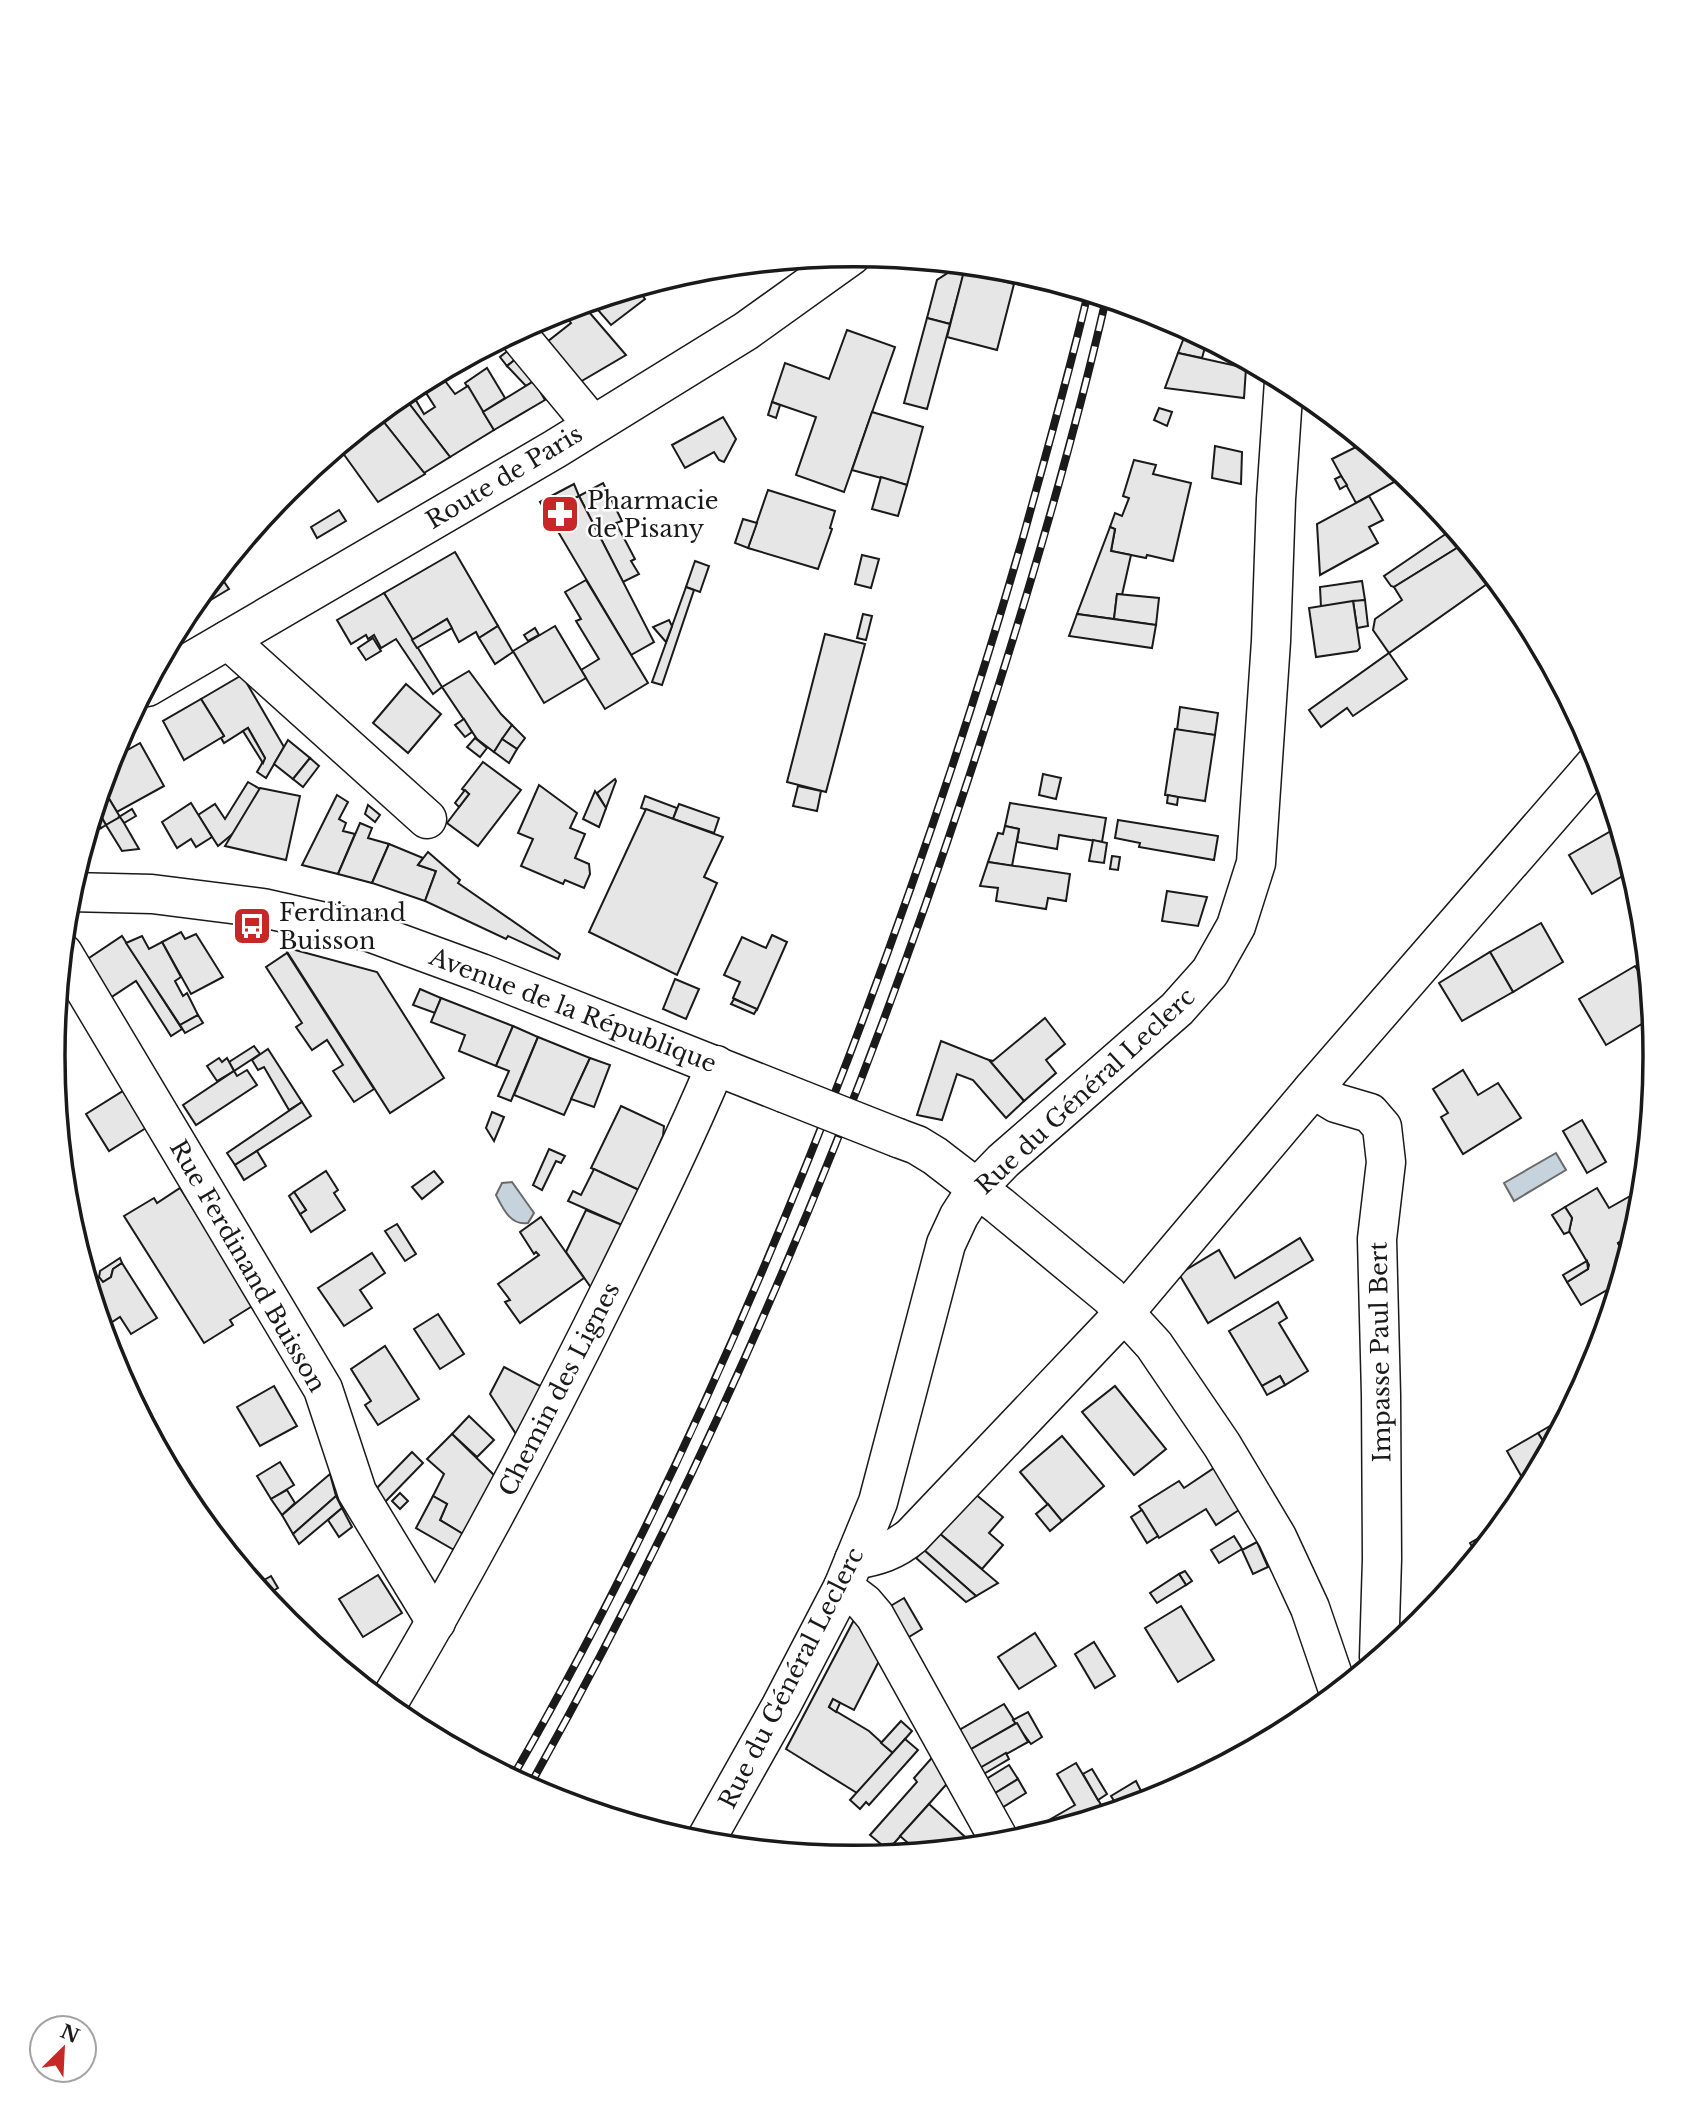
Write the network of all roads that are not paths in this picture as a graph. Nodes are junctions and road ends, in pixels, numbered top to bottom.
1 (835, 267) edge
2 (523, 340) edge
3 (1282, 394) edge
4 (592, 424) junction
5 (228, 640) junction
6 (161, 679) edge
7 (1589, 771) edge
8 (426, 818) dead end
9 (82, 892) edge
10 (71, 966) edge
11 (716, 1065) junction
12 (1313, 1089) junction
13 (977, 1188) junction
14 (1117, 1304) junction
15 (849, 1573) junction
16 (436, 1622) junction
17 (1379, 1644) edge
18 (1335, 1681) edge
19 (393, 1695) edge
20 (710, 1832) edge
21 (995, 1832) edge

1 - 4 street, Route de Paris
2 - 4 street
3 - 13 street, Rue du Général Leclerc
4 - 5 street, Route de Paris
5 - 6 street, Route de Paris
5 - 8 street
7 - 12 street
9 - 11 street, Avenue de la République
10 - 16 street, Rue Ferdinand Buisson
11 - 13 street, Avenue de la République, bridge
11 - 16 street, Chemin des Lignes
12 - 14 street
12 - 17 street, Impasse Paul Bert
13 - 14 street, Avenue de la République
13 - 15 street, Rue du Général Leclerc
14 - 15 street
14 - 18 street, Avenue de la République
15 - 20 street, Rue du Général Leclerc
15 - 21 street
16 - 19 street, Chemin des Lignes

